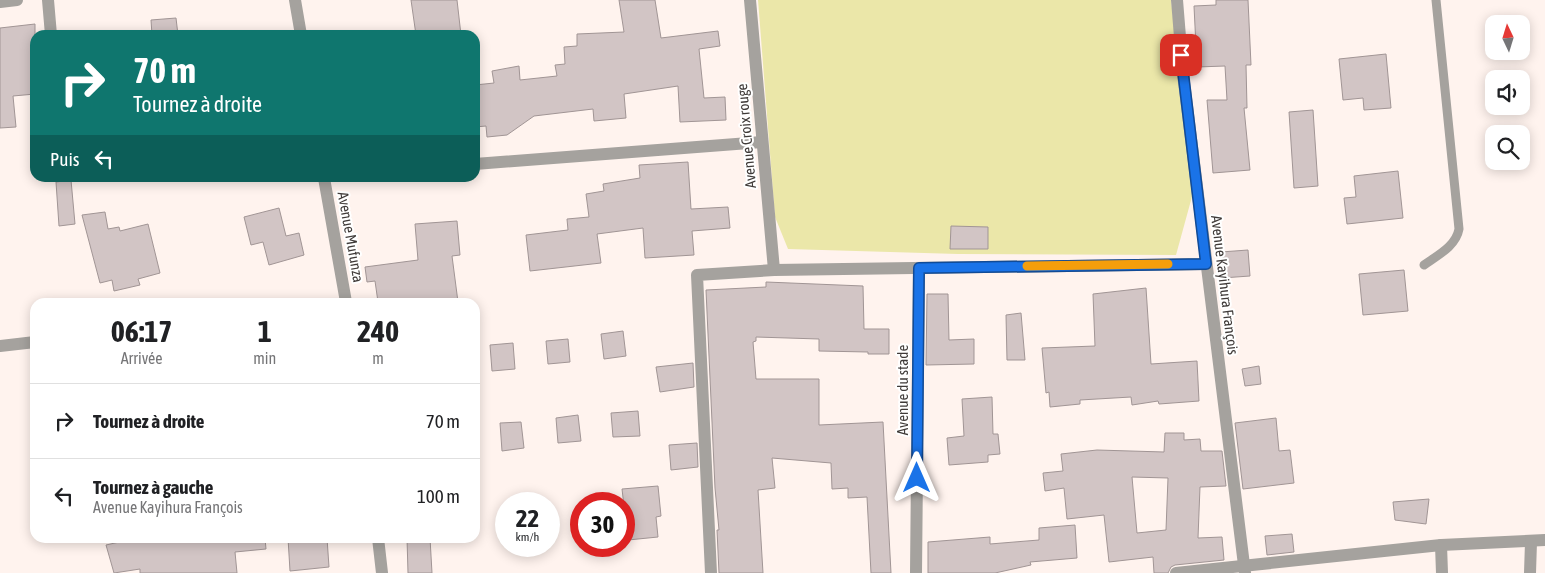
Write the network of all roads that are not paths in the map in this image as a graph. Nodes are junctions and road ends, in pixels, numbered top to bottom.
1 (17, 0) edge
2 (48, 0) edge
3 (295, 0) edge
4 (750, 0) edge
5 (1177, 0) edge
6 (1436, 0) edge
7 (0, 2) edge
8 (51, 30) edge
9 (300, 30) edge
10 (762, 142) junction
11 (480, 164) edge
12 (325, 182) edge
13 (1206, 264) junction
14 (1424, 265) dead end
15 (919, 268) junction
16 (774, 270) junction
17 (345, 298) edge
18 (30, 343) edge
19 (0, 346) edge
20 (1545, 540) edge
21 (1531, 542) junction
22 (379, 543) edge
23 (1441, 545) junction
24 (1245, 570) edge
25 (382, 573) edge
26 (711, 573) edge
27 (916, 573) edge
28 (1176, 573) edge
29 (1442, 573) edge
30 (1530, 573) edge

1 - 7 street
2 - 8 street
3 - 9 street
4 - 10 street, Avenue Croix rouge
5 - 13 street, Avenue Kayihura François
6 - 14 lane
10 - 11 street
10 - 16 street, Avenue Croix rouge
12 - 17 street, Avenue Mufunza
13 - 15 street
13 - 24 street, Avenue Kayihura François
15 - 16 street
15 - 27 street, Avenue du stade
16 - 26 street
18 - 19 street
20 - 21 street
21 - 23 street
21 - 30 street
22 - 25 street
23 - 24 street
23 - 29 street
24 - 28 street

